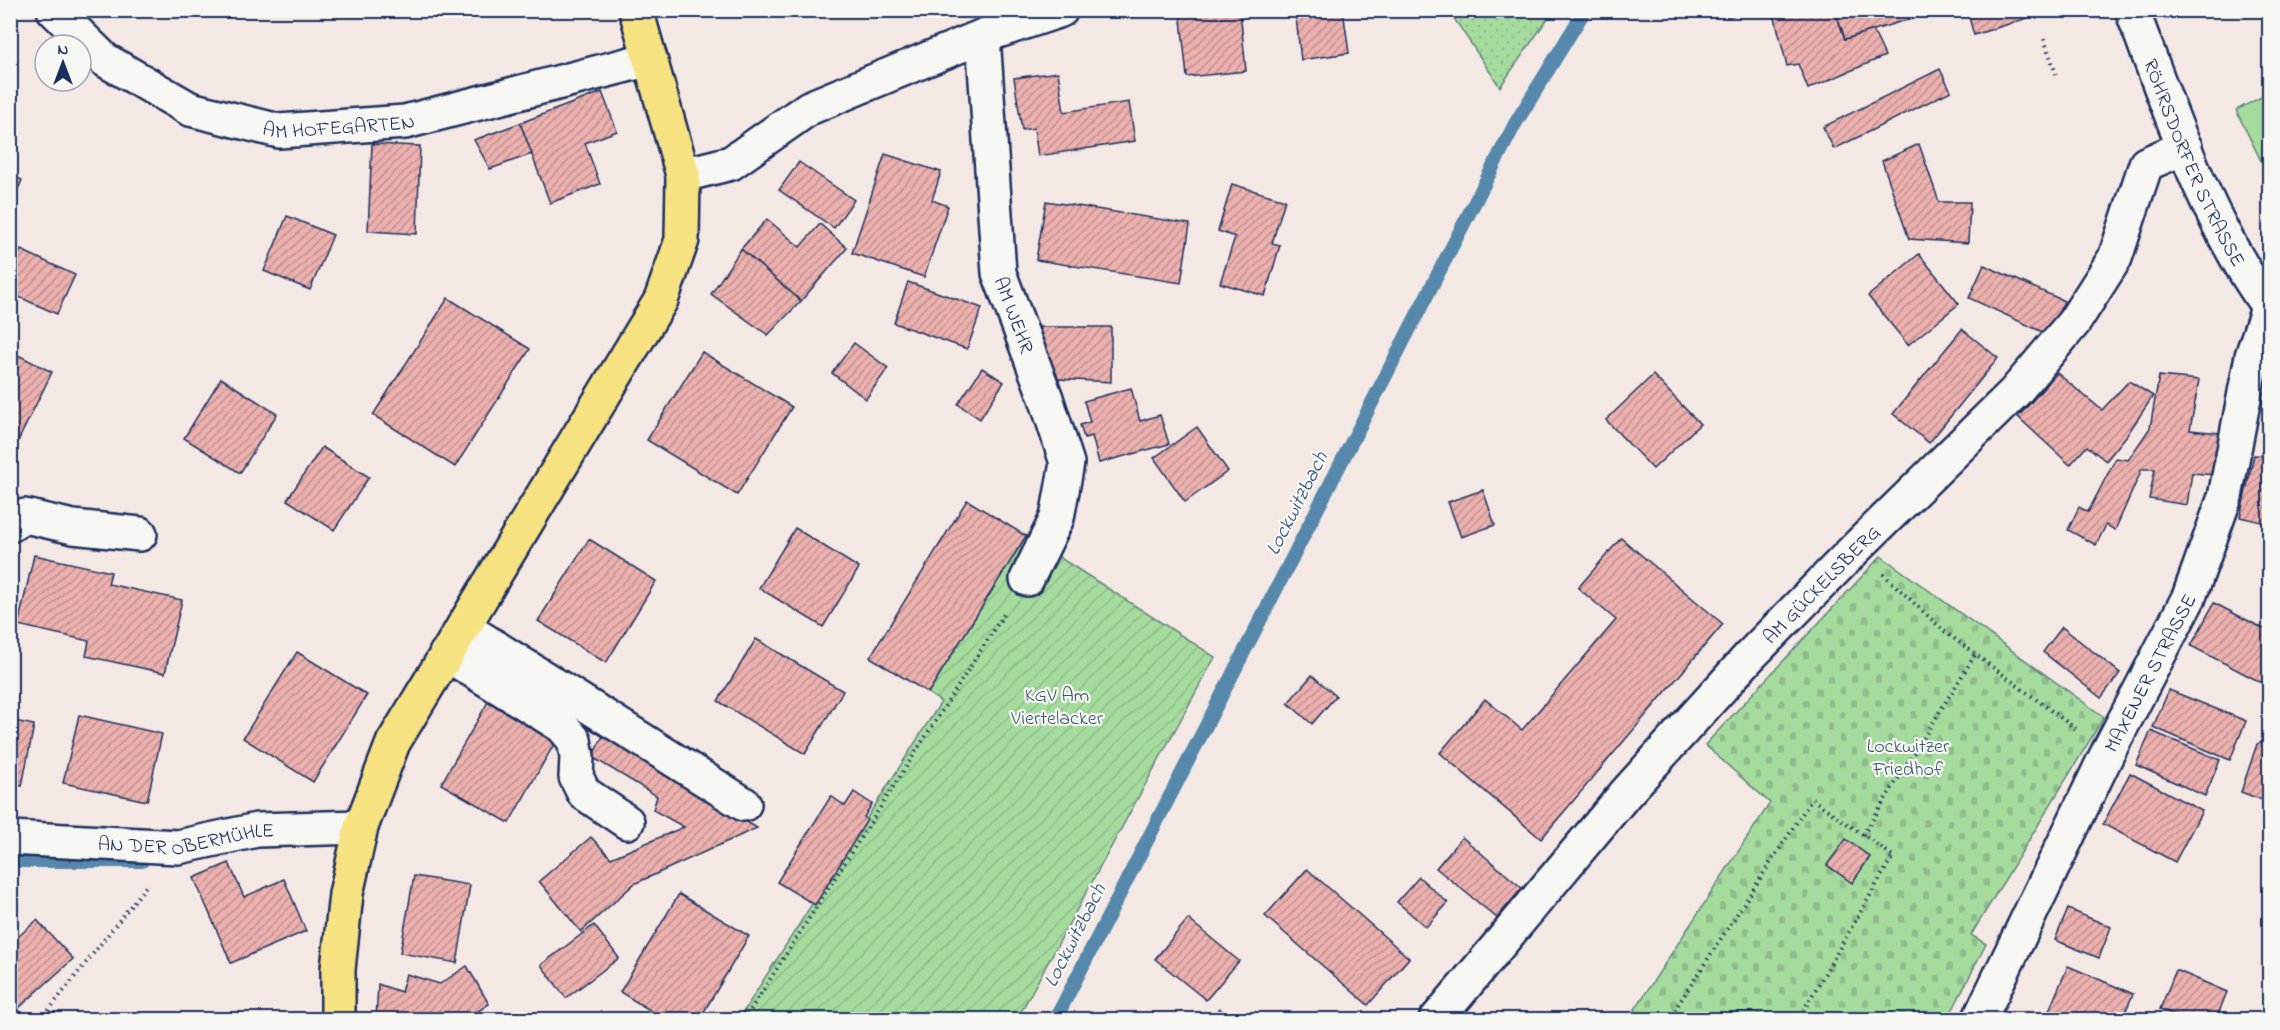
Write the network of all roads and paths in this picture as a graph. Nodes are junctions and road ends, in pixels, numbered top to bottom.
1 (54, 10) edge
2 (636, 10) edge
3 (1061, 10) edge
4 (2132, 10) edge
5 (983, 36) junction
6 (2044, 39) dead end
7 (650, 58) junction
8 (2056, 74) dead end
9 (2185, 147) junction
10 (683, 175) junction
11 (2269, 308) edge
12 (10, 525) edge
13 (140, 534) dead end
14 (1856, 548) junction
15 (1027, 579) joint
16 (463, 627) junction
17 (446, 654) junction
18 (1975, 655) junction
19 (2108, 752) junction
20 (744, 804) dead end
21 (627, 822) dead end
22 (361, 827) junction
23 (1863, 835) junction
24 (10, 838) edge
25 (178, 847) junction
26 (41, 1020) edge
27 (338, 1020) edge
28 (744, 1020) edge
29 (1436, 1020) edge
30 (1668, 1020) edge
31 (1798, 1020) edge
32 (1979, 1020) edge

1 - 7 street, AM HOFEGARTEN
2 - 7 main road
3 - 5 street
4 - 9 street, RÖHRSDORFER STRASSE
5 - 10 street
5 - 15 street, AM WEHR
6 - 8 path
7 - 10 main road
9 - 11 street, RÖHRSDORFER STRASSE
9 - 14 street, AM GÜCKELSBERG
10 - 16 main road
11 - 19 street, MAXENER STRASSE
12 - 13 street
14 - 18 path
14 - 29 street, AM GÜCKELSBERG
15 - 28 path
16 - 17 main road
16 - 20 street
17 - 21 street
17 - 22 main road
18 - 19 path
18 - 23 path
19 - 32 street, MAXENER STRASSE
22 - 25 street, AN DER OBERMÜHLE
22 - 27 main road
23 - 30 path
23 - 31 path
24 - 25 street, AN DER OBERMÜHLE
25 - 26 path

